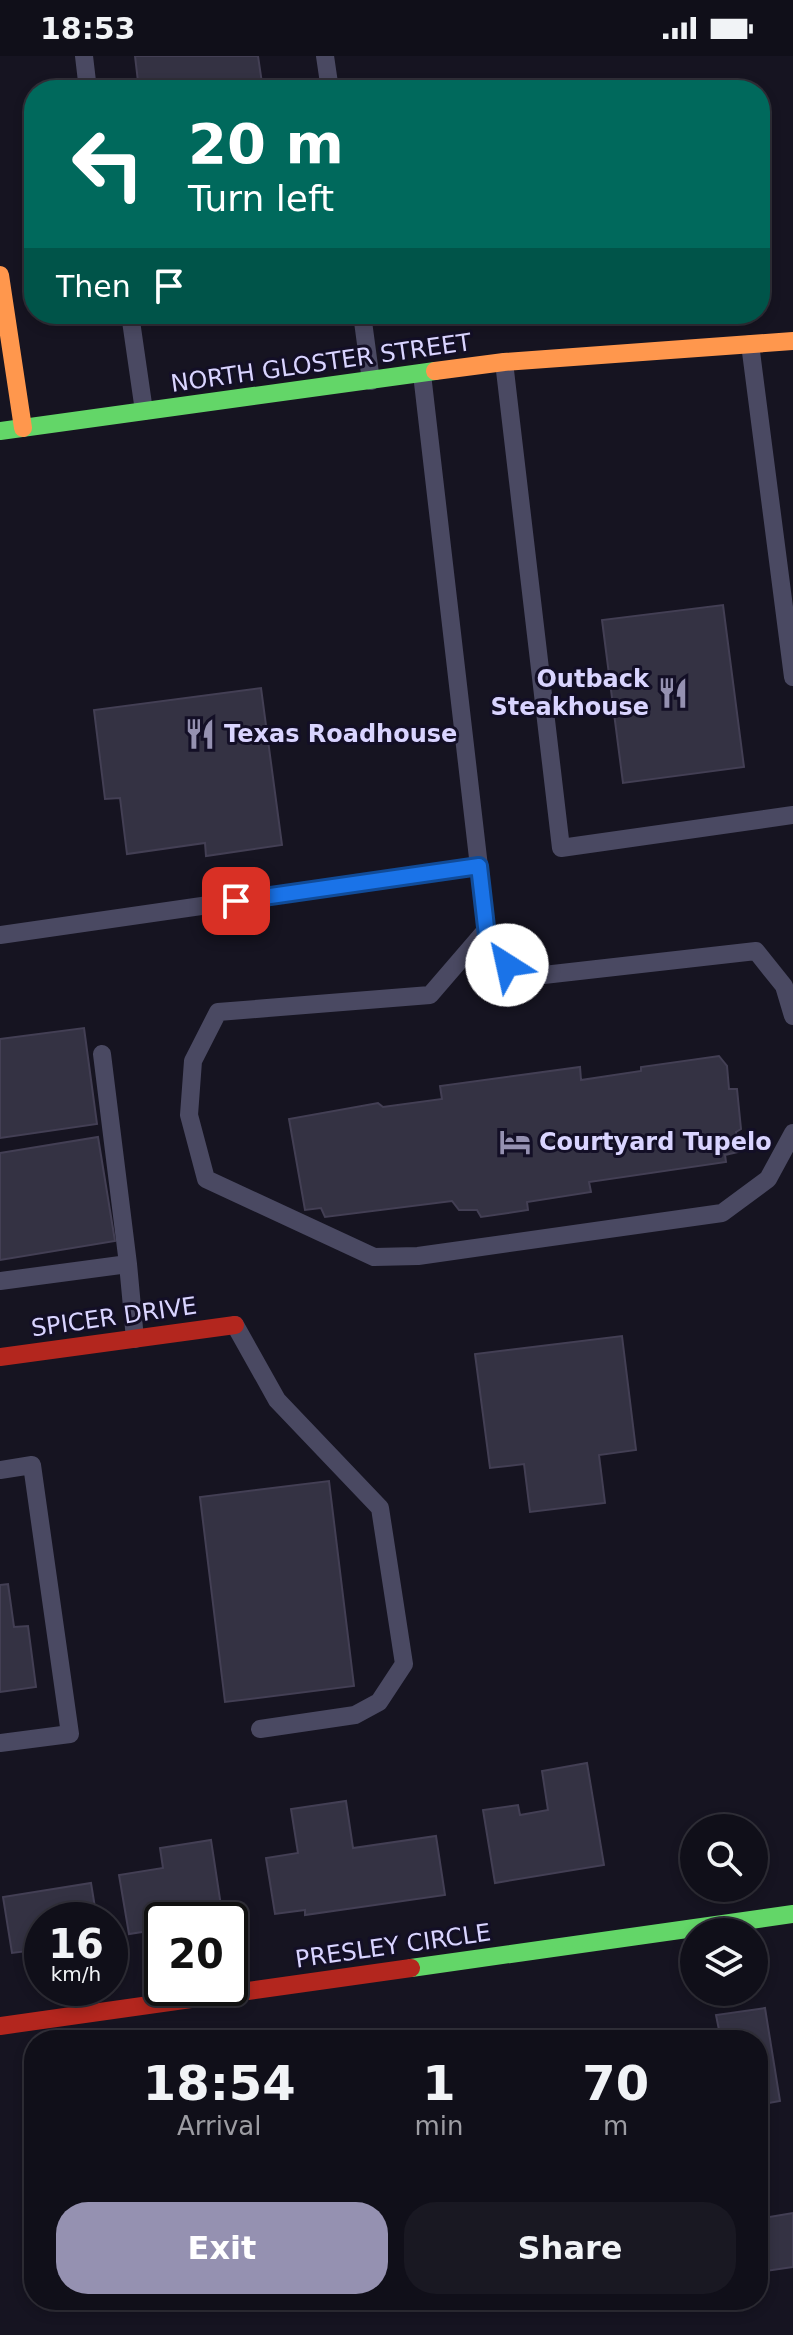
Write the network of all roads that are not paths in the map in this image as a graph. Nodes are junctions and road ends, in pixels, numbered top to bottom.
1 (84, 56) edge
2 (325, 56) edge
3 (87, 80) edge
4 (329, 80) edge
5 (0, 275) edge
6 (131, 324) edge
7 (363, 324) edge
8 (793, 341) edge
9 (750, 344) junction
10 (504, 362) junction
11 (422, 374) junction
12 (371, 381) junction
13 (144, 411) junction
14 (23, 428) junction
15 (0, 431) edge
16 (793, 677) edge
17 (793, 815) edge
18 (479, 866) junction
19 (486, 930) junction
20 (0, 935) edge
21 (793, 1016) edge
22 (102, 1054) dead end
23 (793, 1133) edge
24 (128, 1264) junction
25 (0, 1281) edge
26 (235, 1325) joint
27 (135, 1339) junction
28 (0, 1357) edge
29 (0, 1470) edge
30 (260, 1729) dead end
31 (0, 1743) edge
32 (793, 1914) edge
33 (0, 2026) edge

1 - 3 lane
2 - 4 lane
5 - 14 street
6 - 13 lane
7 - 12 lane
8 - 9 street, NORTH GLOSTER STREET
9 - 10 street, NORTH GLOSTER STREET
9 - 16 lane
10 - 11 street, NORTH GLOSTER STREET
10 - 17 lane
11 - 12 street, NORTH GLOSTER STREET
11 - 18 lane
12 - 13 street, NORTH GLOSTER STREET
13 - 14 street, NORTH GLOSTER STREET
14 - 15 street, NORTH GLOSTER STREET
18 - 19 lane
18 - 20 lane
19 - 21 lane
19 - 23 lane
22 - 24 lane
24 - 25 lane
24 - 27 lane
26 - 27 street, SPICER DRIVE
26 - 30 lane
27 - 28 street, SPICER DRIVE
29 - 31 lane
32 - 33 street, PRESLEY CIRCLE

